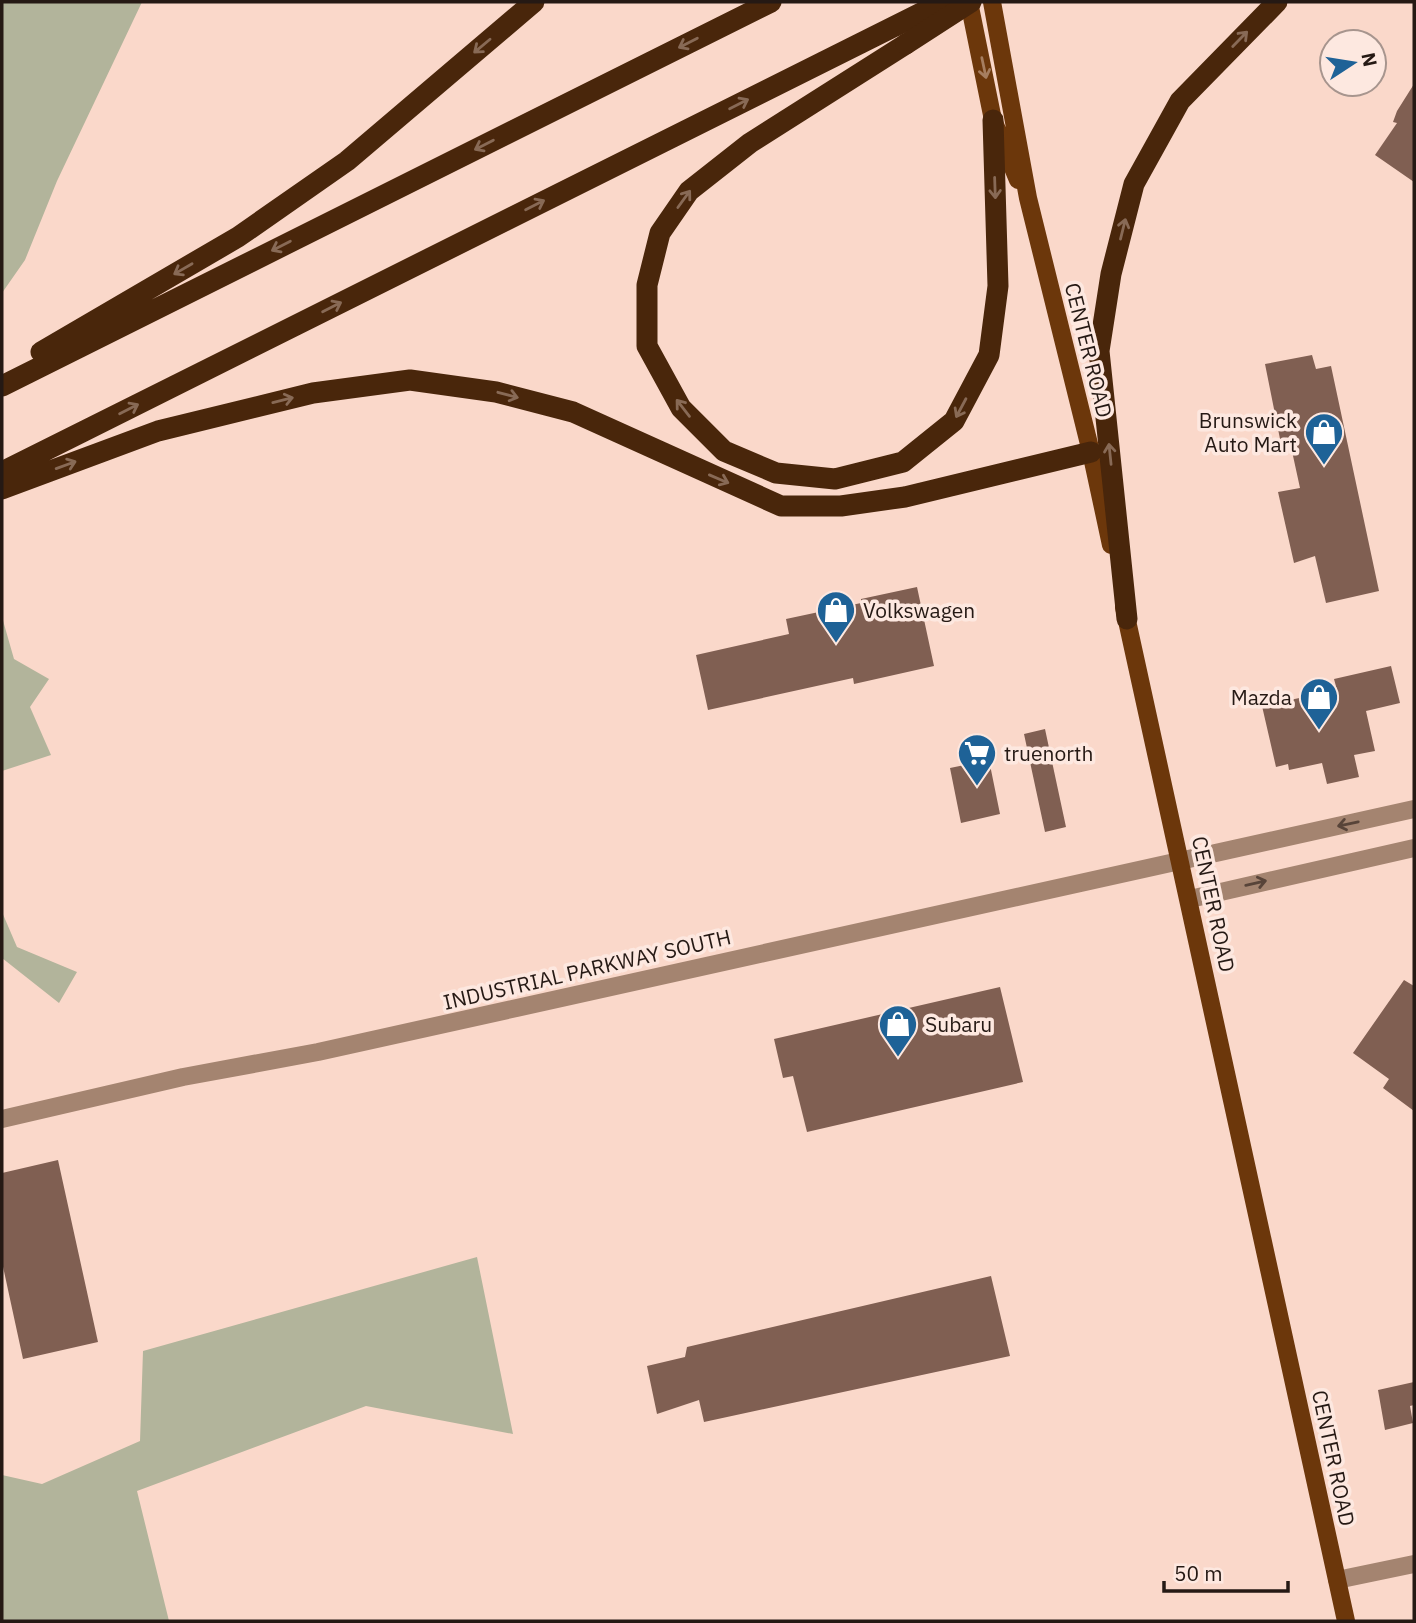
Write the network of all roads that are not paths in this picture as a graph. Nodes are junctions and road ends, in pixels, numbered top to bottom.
1 (534, 2) edge
2 (771, 2) edge
3 (943, 2) edge
4 (970, 2) edge
5 (992, 2) edge
6 (1277, 2) edge
7 (993, 120) junction
8 (1028, 198) junction
9 (2, 375) edge
10 (2, 386) edge
11 (1091, 452) junction
12 (2, 472) edge
13 (2, 489) edge
14 (1127, 619) junction
15 (1414, 809) edge
16 (1414, 848) edge
17 (1181, 860) junction
18 (1190, 899) junction
19 (2, 1119) edge
20 (1414, 1564) edge
21 (1337, 1580) junction
22 (1346, 1621) edge

1 -> 9 highway
2 -> 10 highway
12 -> 3 highway
4 -> 7 main road, CENTER ROAD
7 -> 4 highway, bridge
5 - 8 main road, CENTER ROAD
14 -> 6 highway
7 - 8 main road, CENTER ROAD
8 - 11 main road, CENTER ROAD
13 -> 11 highway
11 - 14 main road, CENTER ROAD
14 - 17 main road, CENTER ROAD
15 -> 17 street, INDUSTRIAL PARKWAY SOUTH
18 -> 16 street
17 - 18 main road, CENTER ROAD
17 - 19 street, INDUSTRIAL PARKWAY SOUTH
18 - 21 main road, CENTER ROAD
20 - 21 street
21 - 22 main road, CENTER ROAD

